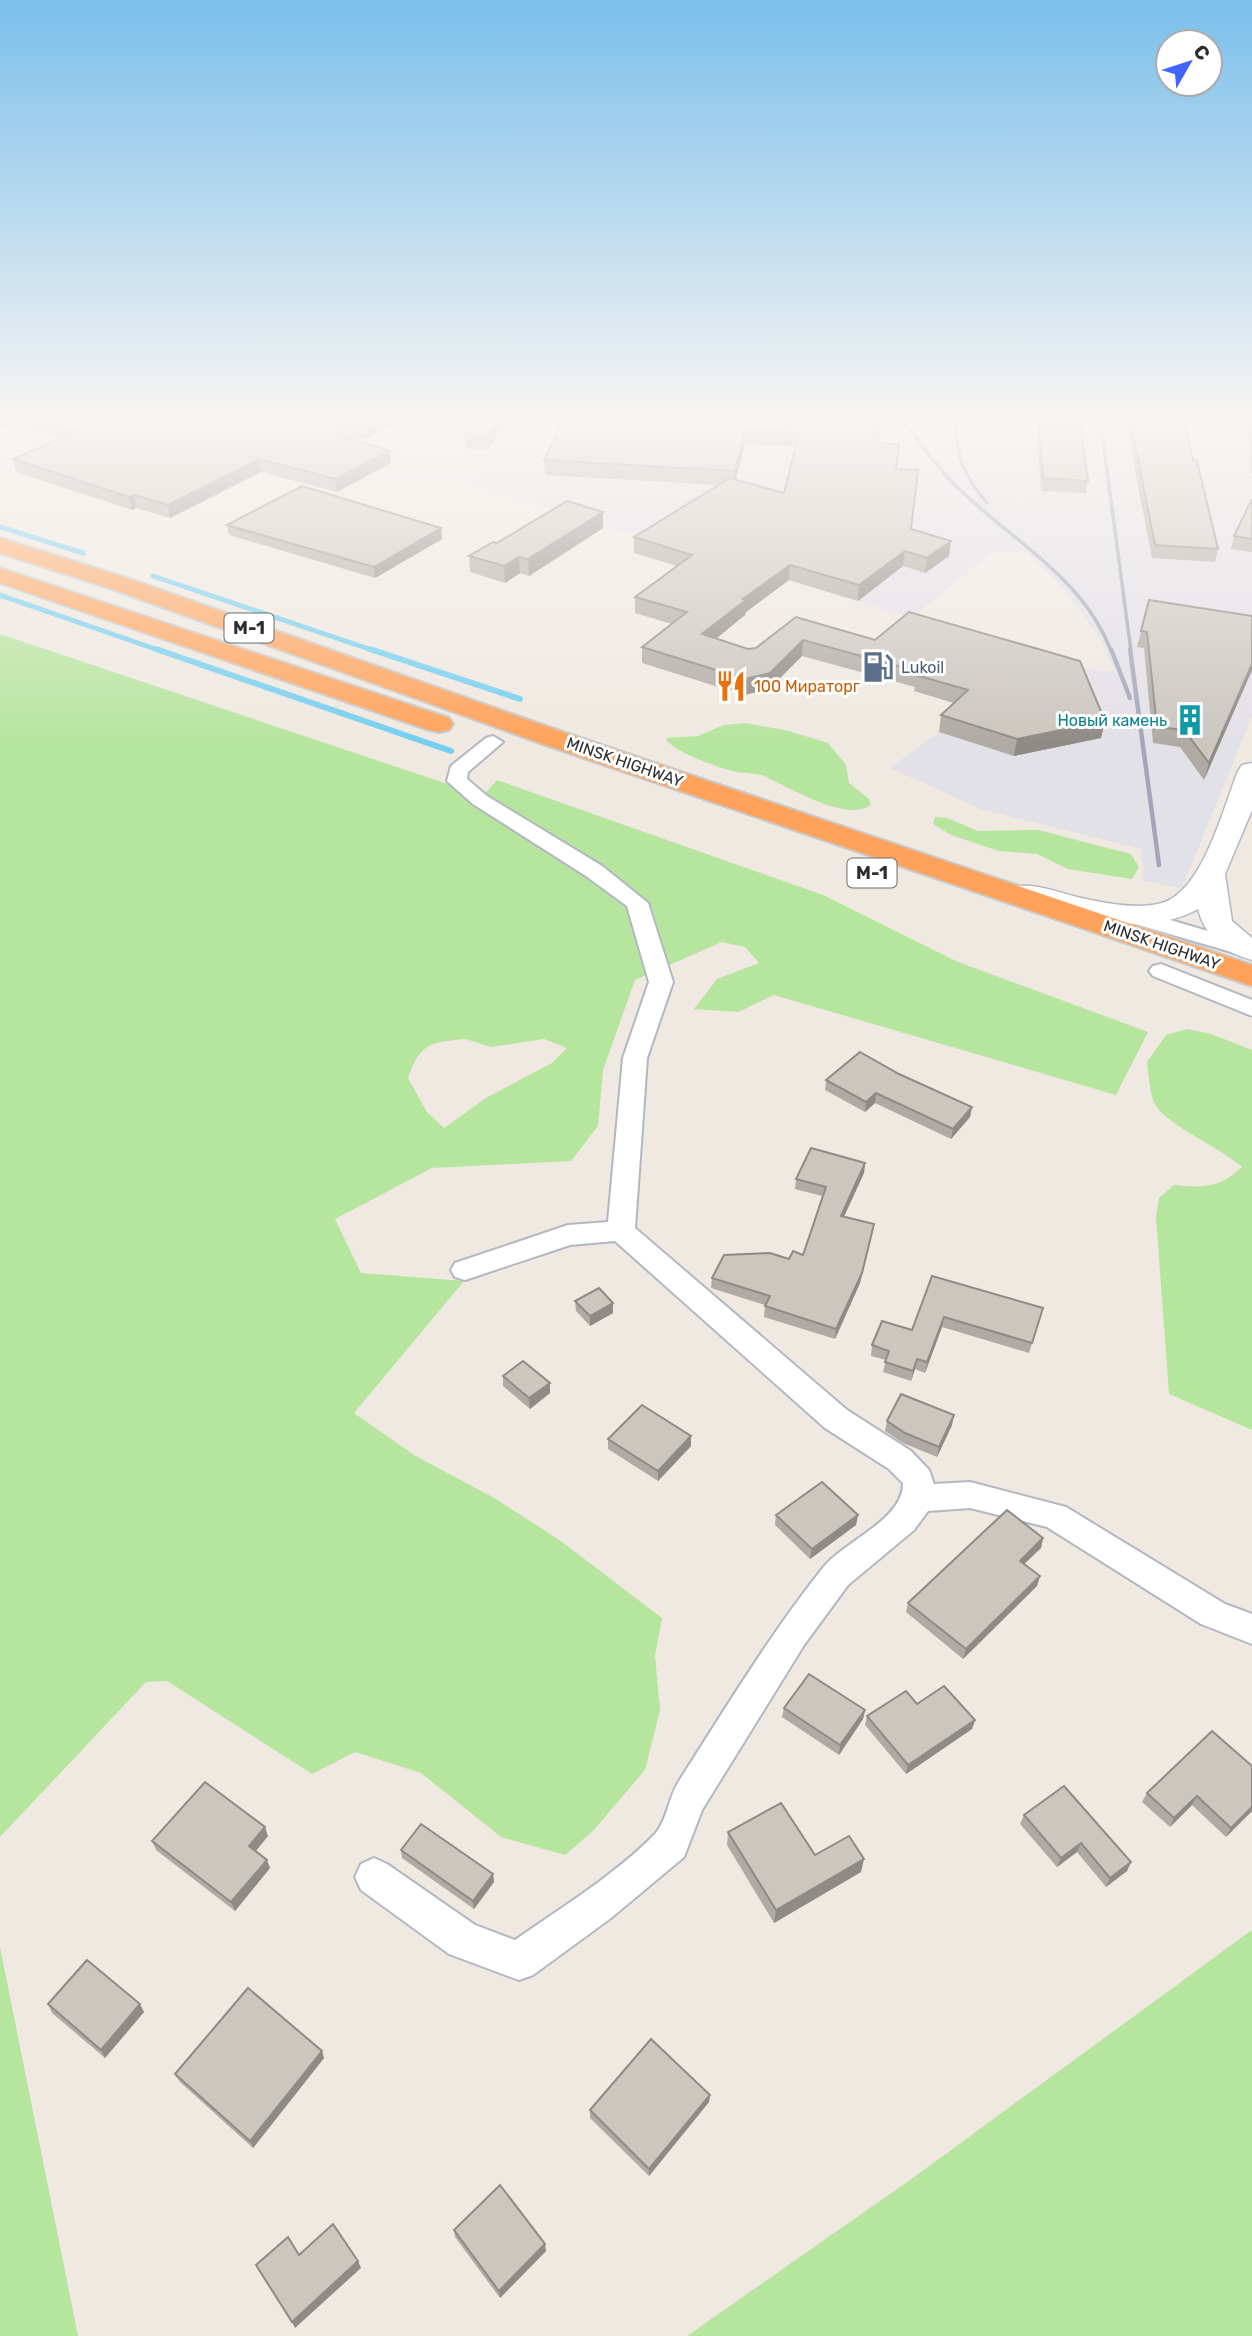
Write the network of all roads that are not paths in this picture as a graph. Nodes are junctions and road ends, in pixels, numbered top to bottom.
1 (0, 545) edge
2 (0, 575) edge
3 (493, 742) junction
4 (1252, 771) edge
5 (1210, 874) junction
6 (989, 887) junction
7 (1126, 914) junction
8 (1252, 950) edge
9 (1161, 971) junction
10 (1252, 976) edge
11 (1252, 1003) edge
12 (1252, 1009) edge
13 (621, 1231) junction
14 (465, 1270) dead end
15 (919, 1498) junction
16 (1252, 1629) edge
17 (374, 1877) dead end

1 - 6 highway, MINSK HIGHWAY / М-1
2 - 3 highway, MINSK HIGHWAY / М-1
3 - 9 highway, MINSK HIGHWAY / М-1
3 - 13 street
4 - 5 main road
5 - 7 main road
5 - 8 main road
6 - 7 main road
6 - 10 highway, MINSK HIGHWAY / М-1
7 - 8 street
9 - 11 highway, MINSK HIGHWAY / М-1
9 - 12 street
13 - 14 street
13 - 15 street
15 - 16 street
15 - 17 street

